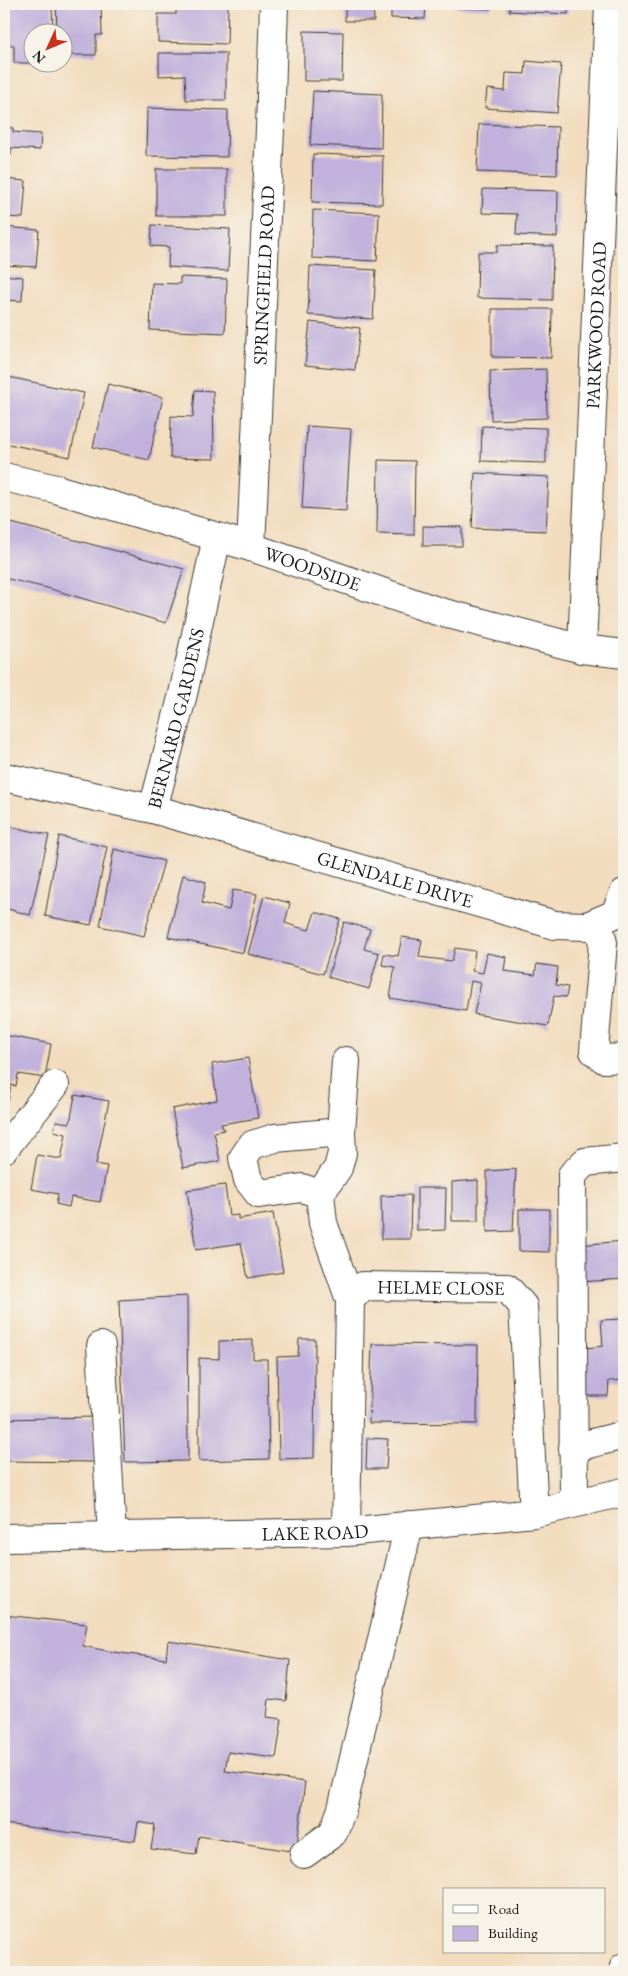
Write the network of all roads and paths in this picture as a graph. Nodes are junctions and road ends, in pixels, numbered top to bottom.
1 (274, 4) edge
2 (608, 4) edge
3 (4, 478) edge
4 (217, 537) junction
5 (251, 547) junction
6 (582, 648) junction
7 (624, 654) edge
8 (4, 777) edge
9 (153, 809) junction
10 (624, 893) edge
11 (598, 922) junction
12 (624, 1058) edge
13 (346, 1061) dead end
14 (55, 1085) dead end
15 (341, 1132) junction
16 (4, 1149) edge
17 (624, 1158) edge
18 (320, 1194) junction
19 (350, 1300) junction
20 (100, 1346) dead end
21 (624, 1435) edge
22 (574, 1448) junction
23 (624, 1492) edge
24 (574, 1502) junction
25 (534, 1513) junction
26 (410, 1526) junction
27 (346, 1532) junction
28 (112, 1535) junction
29 (4, 1538) edge
30 (304, 1854) dead end
31 (624, 1967) edge
32 (623, 1972) edge

1 - 5 street, SPRINGFIELD ROAD
2 - 6 street, PARKWOOD ROAD
3 - 4 street, WOODSIDE
4 - 5 street, WOODSIDE
4 - 9 street, BERNARD GARDENS
5 - 6 street, WOODSIDE
6 - 7 street, WOODSIDE
8 - 9 street, BERNARD GARDENS
9 - 11 street, GLENDALE DRIVE
10 - 11 street, GLENDALE DRIVE
11 - 12 street
13 - 15 street
14 - 16 street
15 - 18 street
15 - 18 street
17 - 22 street
18 - 19 street
19 - 25 street, HELME CLOSE
19 - 27 street, HELME CLOSE
20 - 28 street
21 - 22 street
22 - 24 street
23 - 24 street, LAKE ROAD
24 - 25 street, LAKE ROAD
25 - 26 street, LAKE ROAD
26 - 27 street, LAKE ROAD
26 - 30 street
27 - 28 street, LAKE ROAD
28 - 29 street, LAKE ROAD
31 - 32 street

